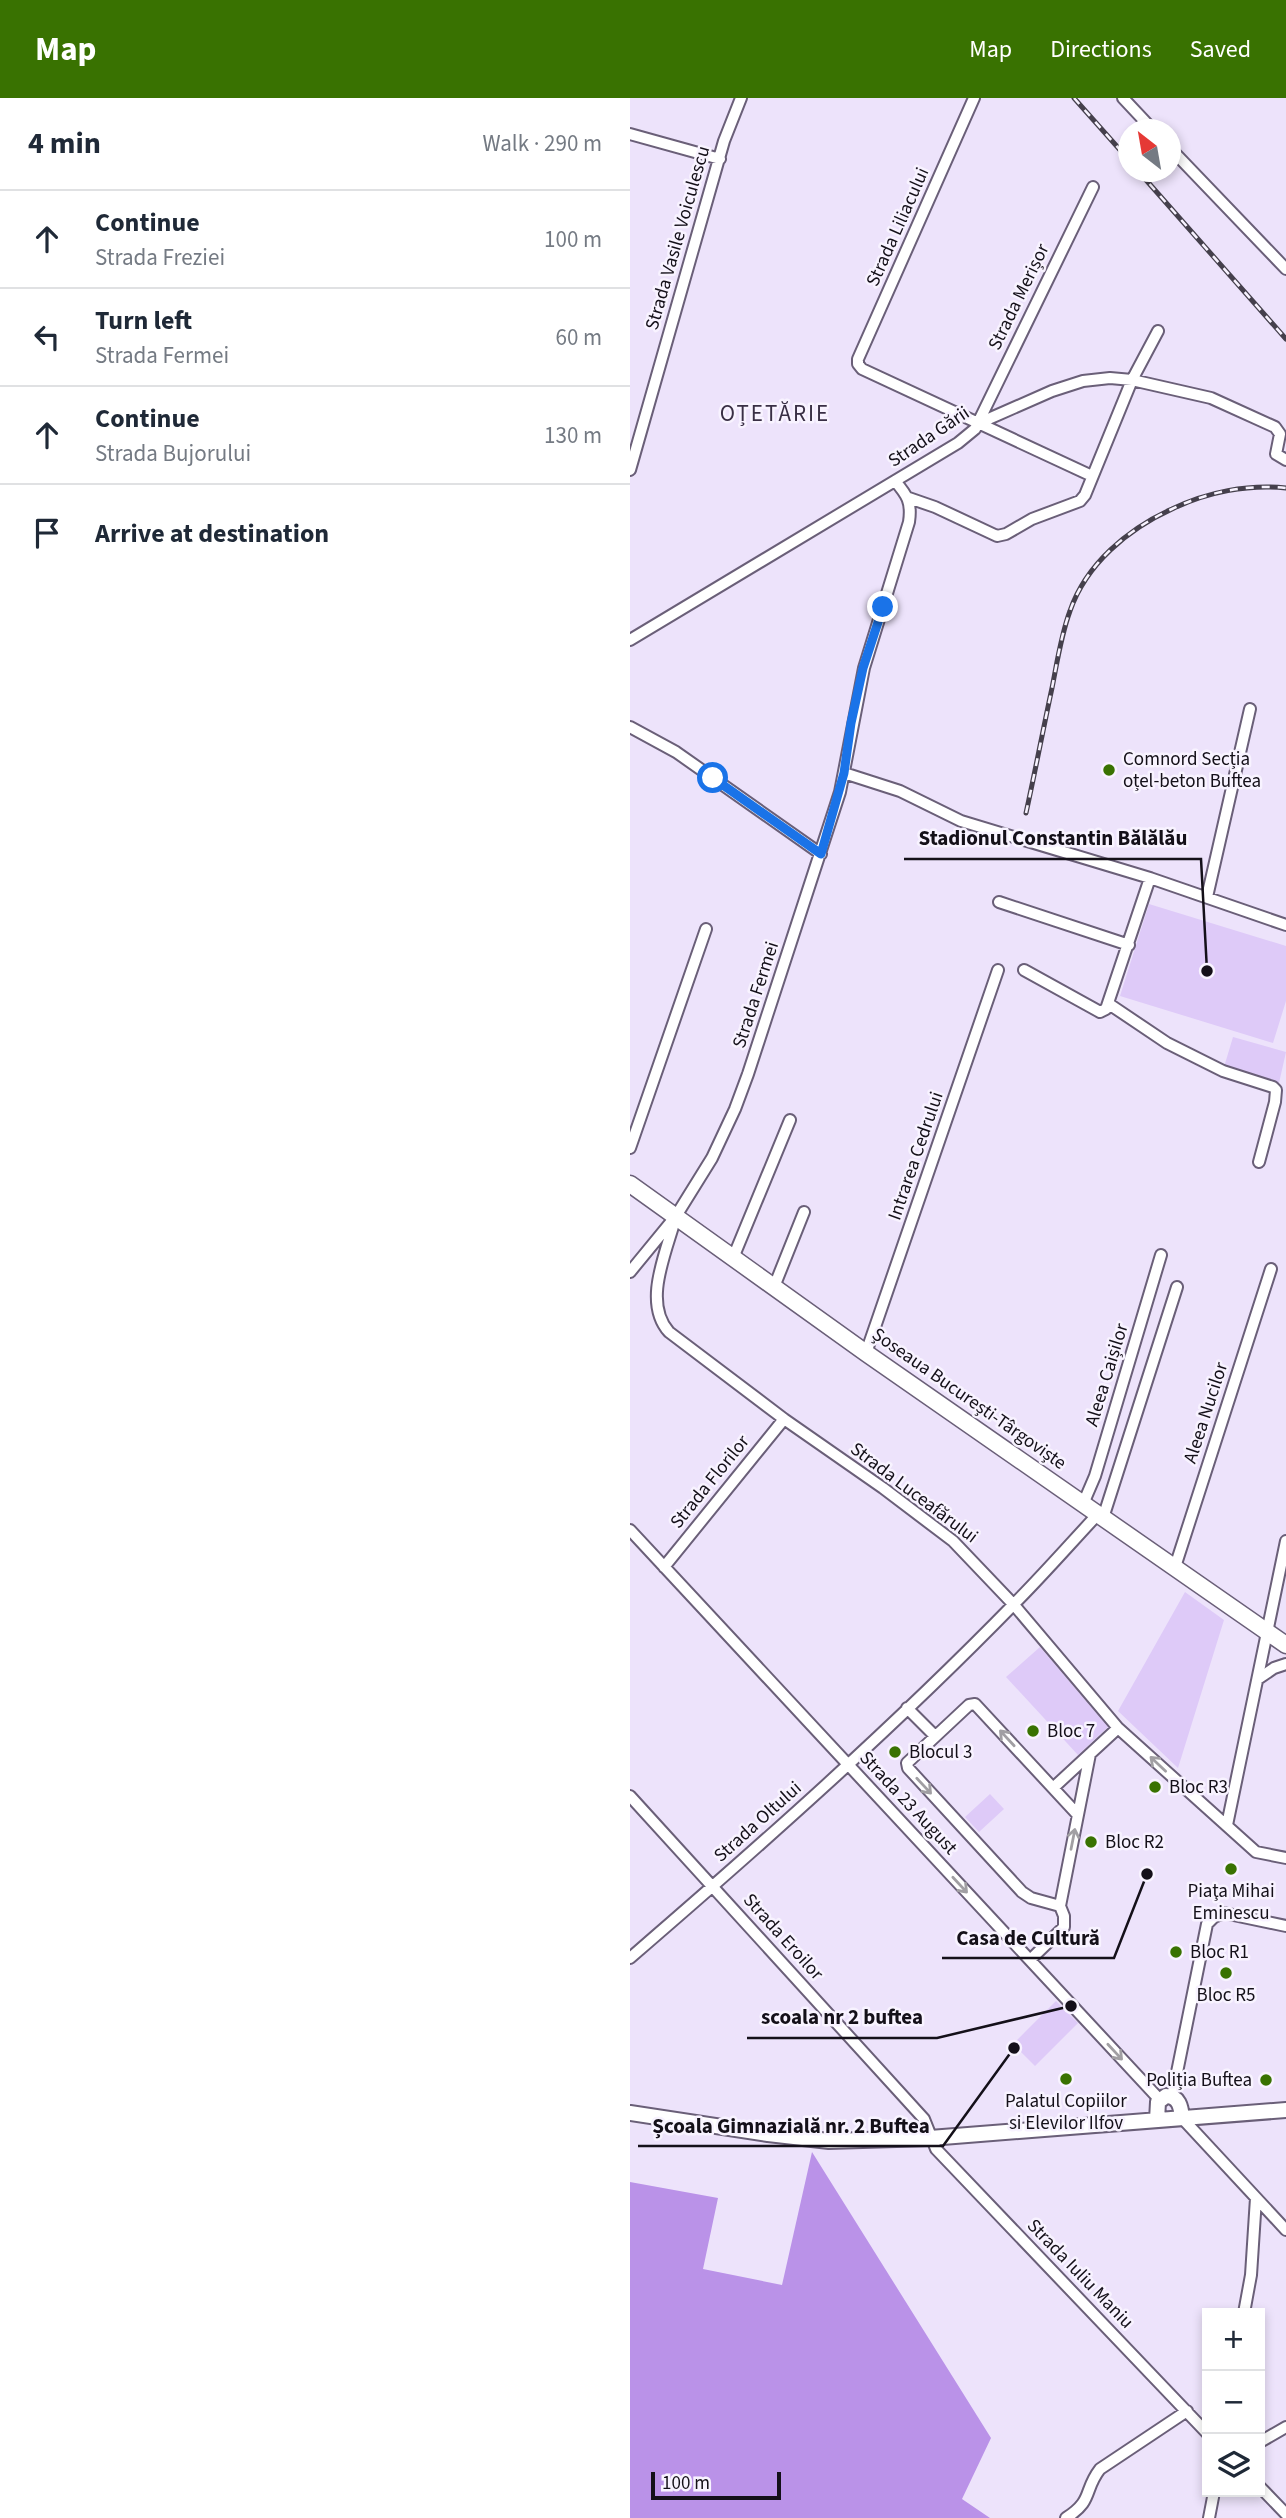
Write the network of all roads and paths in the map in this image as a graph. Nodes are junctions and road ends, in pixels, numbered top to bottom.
1 (741, 98) edge
2 (974, 98) edge
3 (1123, 98) edge
4 (1143, 119) edge
5 (630, 134) edge
6 (720, 159) junction
7 (1181, 159) edge
8 (1093, 187) dead end
9 (1286, 269) edge
10 (1158, 331) dead end
11 (1132, 380) junction
12 (977, 424) junction
13 (1286, 460) edge
14 (630, 470) edge
15 (1092, 476) junction
16 (895, 481) junction
17 (909, 498) junction
18 (630, 640) edge
19 (1250, 709) dead end
20 (630, 727) edge
21 (844, 773) junction
22 (821, 854) junction
23 (1150, 878) junction
24 (1207, 897) junction
25 (999, 902) dead end
26 (1286, 925) edge
27 (706, 929) dead end
28 (1129, 945) junction
29 (998, 970) dead end
30 (1024, 970) dead end
31 (1109, 1004) junction
32 (790, 1120) dead end
33 (630, 1148) edge
34 (1259, 1162) dead end
35 (630, 1184) edge
36 (804, 1212) dead end
37 (676, 1216) junction
38 (1161, 1255) dead end
39 (733, 1258) junction
40 (1271, 1269) dead end
41 (630, 1272) edge
42 (774, 1287) junction
43 (1177, 1287) dead end
44 (866, 1353) junction
45 (784, 1419) junction
46 (1083, 1504) junction
47 (1100, 1516) junction
48 (630, 1531) edge
49 (1286, 1541) edge
50 (664, 1567) junction
51 (1175, 1567) junction
52 (1014, 1605) junction
53 (1266, 1631) junction
54 (1286, 1645) edge
55 (1286, 1664) edge
56 (1258, 1679) junction
57 (907, 1708) junction
58 (1118, 1728) junction
59 (935, 1736) junction
60 (1090, 1754) junction
61 (847, 1763) junction
62 (1054, 1788) junction
63 (630, 1796) edge
64 (1078, 1815) junction
65 (1227, 1825) junction
66 (1286, 1858) edge
67 (713, 1886) junction
68 (1060, 1906) junction
69 (1286, 1926) edge
70 (630, 1958) edge
71 (1030, 1961) junction
72 (1166, 2098) junction
73 (1286, 2110) edge
74 (630, 2113) edge
75 (1182, 2118) junction
76 (1157, 2120) junction
77 (930, 2138) junction
78 (1256, 2198) junction
79 (1286, 2230) edge
80 (1245, 2308) edge
81 (1186, 2411) junction
82 (1202, 2424) edge
83 (1286, 2427) edge
84 (1265, 2439) edge
85 (1265, 2492) edge
86 (1213, 2497) edge
87 (1286, 2514) edge
88 (1066, 2518) edge
89 (1209, 2518) edge

1 - 6 street, Strada Vasile Voiculescu
2 - 12 street, Strada Liliacului
3 - 4 street
5 - 6 street
6 - 14 street, Strada Vasile Voiculescu
7 - 9 street
8 - 12 street, Strada Merișor
10 - 11 street
11 - 12 street, Strada Gării
11 - 13 street, Strada Gării
11 - 15 street
12 - 15 street
12 - 16 street, Strada Gării
15 - 17 street
16 - 17 street
16 - 18 street, Strada Gării
17 - 21 street, Strada Fermei
19 - 24 street
20 - 22 street
21 - 22 street, Strada Fermei
21 - 23 street
22 - 37 street, Strada Fermei
23 - 24 street
23 - 28 street
24 - 26 street
25 - 28 street
27 - 33 street
28 - 31 street
29 - 44 street, Intrarea Cedrului
30 - 31 street
31 - 34 street
32 - 39 street
35 - 37 main road, Șoseaua București-Târgoviște
36 - 42 street
37 - 39 main road, Șoseaua București-Târgoviște
37 - 41 street
37 - 45 street, Strada Luceafărului
38 - 46 street, Aleea Caișilor
39 - 42 main road, Șoseaua București-Târgoviște
40 - 51 street, Aleea Nucilor
42 - 44 main road, Șoseaua București-Târgoviște
43 - 47 street
44 - 46 main road, Șoseaua București-Târgoviște
45 - 50 street, Strada Florilor
45 - 52 street, Strada Luceafărului
46 - 47 main road, Șoseaua București-Târgoviște
47 - 51 main road, Șoseaua București-Târgoviște
47 - 52 street, Strada Oltului
48 - 50 street, Strada 23 August
49 - 53 street
50 - 61 street, Strada 23 August
51 - 53 main road, Șoseaua București-Târgoviște
52 - 57 street, Strada Oltului
52 - 58 street, Strada Luceafărului
53 - 54 main road, Șoseaua București-Târgoviște
53 - 56 street
55 - 56 street
56 - 65 street
57 - 59 street
57 - 61 street, Strada Oltului
58 - 60 street
65 -> 58 street, Strada Luceafărului
62 -> 59 street
59 -> 68 street
60 - 62 street
60 - 64 street
61 - 67 street, Strada Oltului
61 -> 71 street, Strada 23 August
62 - 64 street
63 - 67 street, Strada Eroilor
68 -> 64 street
65 - 66 street, Strada Luceafărului
67 - 70 street, Strada Oltului
67 - 77 street, Strada Eroilor
68 - 71 street
69 - 72 street
71 -> 72 street, Strada 23 August
72 - 75 street
72 - 76 street
73 - 75 street
74 - 77 street
75 - 76 street
75 - 78 street
76 - 77 street
77 - 81 street, Strada Iuliu Maniu
78 - 79 street
78 - 80 street
81 - 82 street, Strada Iuliu Maniu
81 - 88 street
83 - 84 street
85 - 87 street
86 - 89 street

